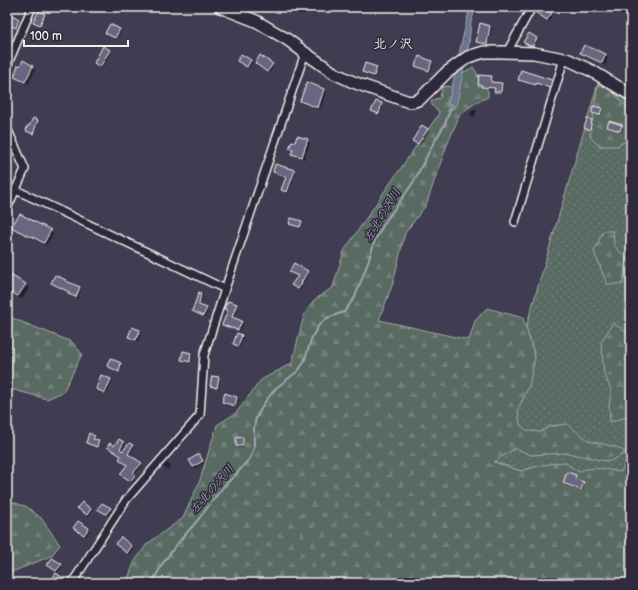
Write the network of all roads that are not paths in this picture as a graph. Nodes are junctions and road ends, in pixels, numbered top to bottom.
1 (32, 7) edge
2 (220, 7) edge
3 (532, 7) edge
4 (507, 52) junction
5 (305, 53) junction
6 (564, 59) junction
7 (7, 66) edge
8 (631, 95) edge
9 (7, 128) edge
10 (16, 190) junction
11 (7, 209) edge
12 (515, 222) dead end
13 (225, 290) junction
14 (72, 583) edge

1 - 7 street
2 - 5 street
3 - 4 street
4 - 5 street
4 - 6 street
5 - 13 street
6 - 8 street
6 - 12 street
9 - 10 street
10 - 11 street
10 - 13 street
13 - 14 street

